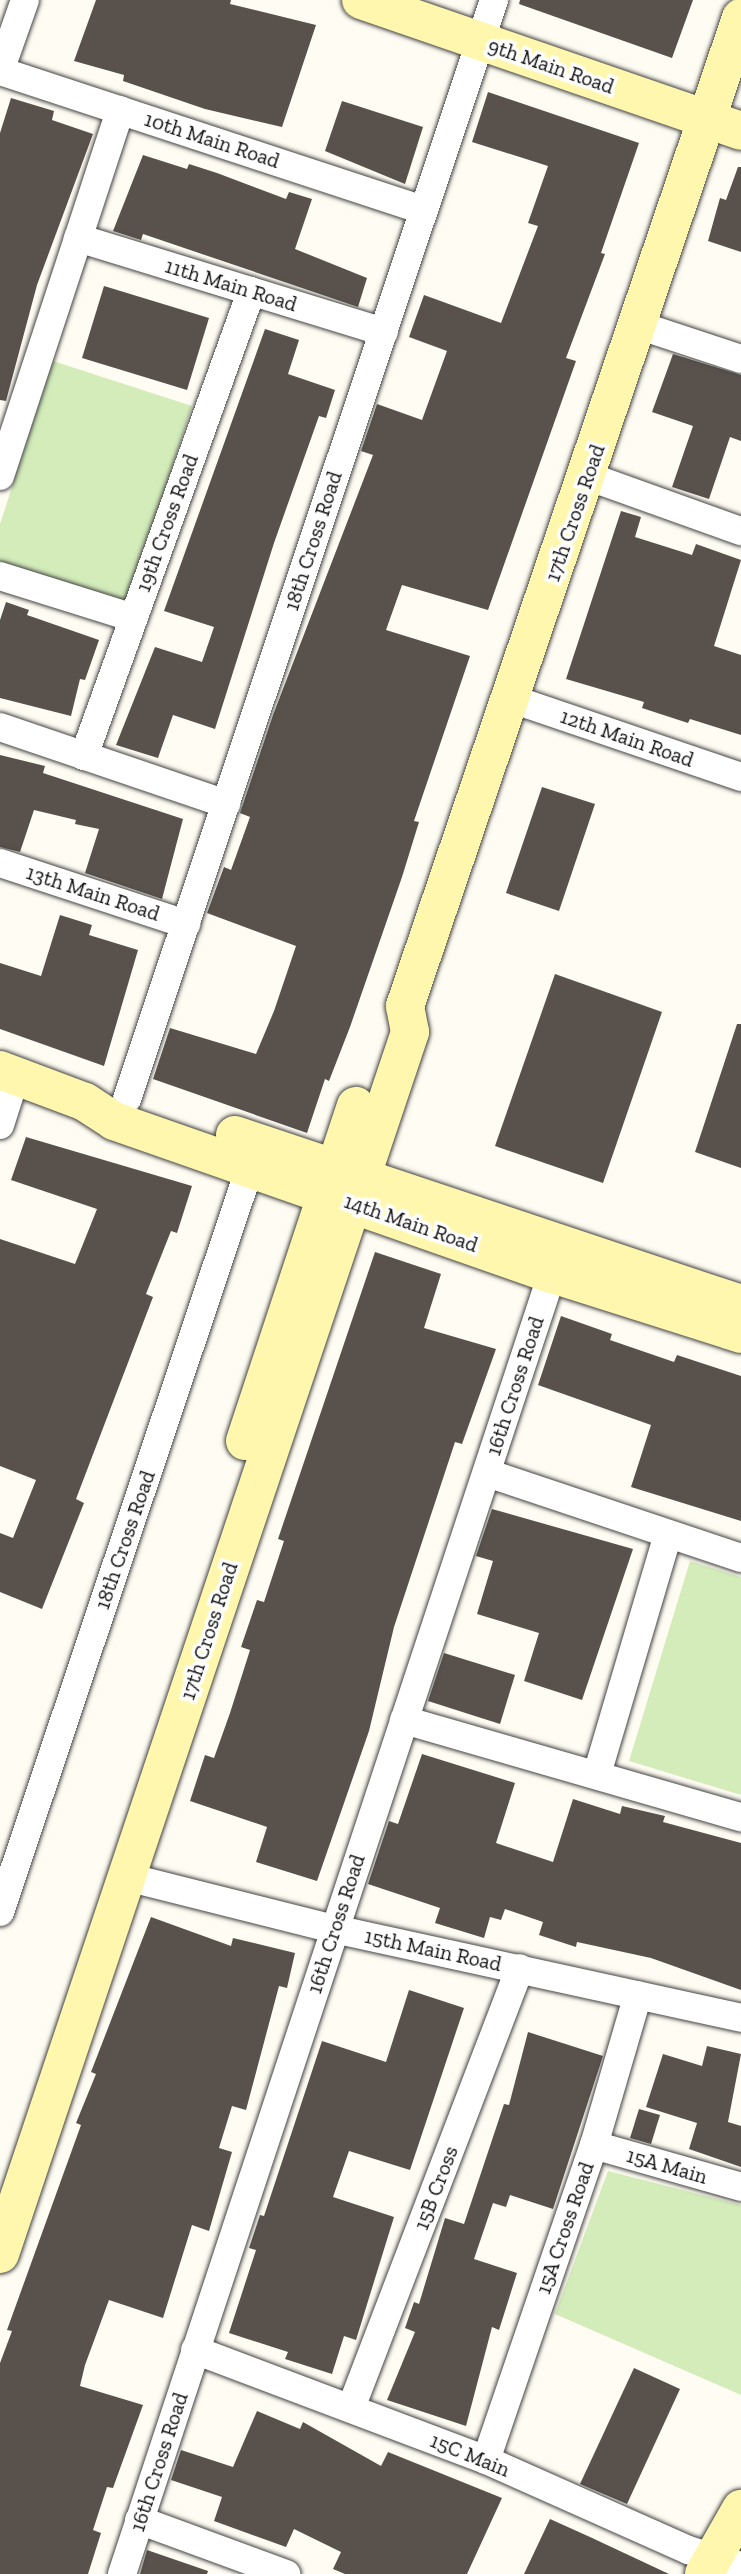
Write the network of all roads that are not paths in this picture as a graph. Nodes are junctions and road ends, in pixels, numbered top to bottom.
1 (25, 0) edge
2 (361, 0) edge
3 (494, 0) edge
4 (741, 18) edge
5 (480, 42) junction
6 (0, 71) edge
7 (120, 110) junction
8 (724, 125) edge
9 (424, 210) junction
10 (78, 238) junction
11 (251, 291) junction
12 (638, 325) junction
13 (383, 331) junction
14 (741, 359) edge
15 (587, 476) junction
16 (0, 477) edge
17 (741, 531) edge
18 (0, 576) edge
19 (134, 618) junction
20 (512, 699) junction
21 (0, 727) edge
22 (84, 756) junction
23 (741, 777) edge
24 (226, 804) junction
25 (0, 863) edge
26 (186, 924) junction
27 (8, 1072) edge
28 (130, 1091) junction
29 (85, 1102) junction
30 (0, 1125) edge
31 (250, 1167) junction
32 (344, 1185) junction
33 (552, 1274) junction
34 (741, 1304) edge
35 (741, 1335) edge
36 (487, 1473) junction
37 (668, 1535) junction
38 (741, 1558) edge
39 (404, 1720) junction
40 (597, 1774) junction
41 (741, 1817) edge
42 (127, 1877) junction
43 (0, 1912) edge
44 (334, 1929) junction
45 (520, 1968) junction
46 (638, 1995) junction
47 (741, 2018) edge
48 (594, 2145) junction
49 (0, 2184) edge
50 (741, 2186) edge
51 (0, 2254) edge
52 (195, 2350) junction
53 (351, 2408) junction
54 (486, 2460) junction
55 (741, 2509) edge
56 (139, 2521) junction
57 (720, 2566) edge
58 (122, 2574) edge
59 (286, 2574) edge

1 - 6 street
2 - 5 main road, 9th Main Road
3 - 5 street, 18th Cross Road
4 - 8 main road, 17th Cross Road
5 - 8 main road, 9th Main Road
5 - 9 street, 18th Cross Road
6 - 7 street, 10th Main Road
7 - 9 street, 10th Main Road
7 - 10 street
8 - 12 main road, 17th Cross Road
9 - 13 street, 18th Cross Road
10 - 11 street, 11th Main Road
10 - 16 street
11 - 13 street, 11th Main Road
11 - 19 street, 19th Cross Road
12 - 14 street
12 - 15 main road, 17th Cross Road
13 - 24 street, 18th Cross Road
15 - 17 street
15 - 20 main road, 17th Cross Road
18 - 19 street
19 - 22 street, 19th Cross Road
20 - 23 street, 12th Main Road
20 - 32 main road, 17th Cross Road
21 - 22 street
22 - 24 street
24 - 26 street, 18th Cross Road
25 - 26 street, 13th Main Road
26 - 28 street, 18th Cross Road
27 - 29 main road, 14th Main Road
27 - 30 street
28 - 29 main road, 14th Main Road
28 - 32 main road, 14th Main Road
29 - 31 main road, 14th Main Road
31 - 32 main road, 14th Main Road
31 - 43 street, 18th Cross Road
32 - 33 main road, 14th Main Road
32 - 34 main road, 14th Main Road
32 - 42 main road, 17th Cross Road
32 - 49 main road, 17th Cross Road
33 - 35 main road, 14th Main Road
33 - 36 street, 16th Cross Road
36 - 37 street
36 - 39 street, 16th Cross Road
37 - 38 street
37 - 40 street
39 - 40 street
39 - 44 street, 16th Cross Road
40 - 41 street
42 - 44 street, 15th Main Road
42 - 51 main road, 17th Cross Road
44 - 45 street, 15th Main Road
44 - 52 street, 16th Cross Road
45 - 46 street, 15th Main Road
45 - 53 street, 15B Cross
46 - 47 street, 15th Main Road
46 - 48 street, 15A Cross Road
48 - 50 street, 15A Main
48 - 54 street, 15A Cross Road
52 - 53 street, 15C Main
52 - 56 street, 16th Cross Road
53 - 54 street, 15C Main
54 - 57 street, 15C Main
55 - 57 main road
56 - 58 street, 16th Cross Road
56 - 59 street

